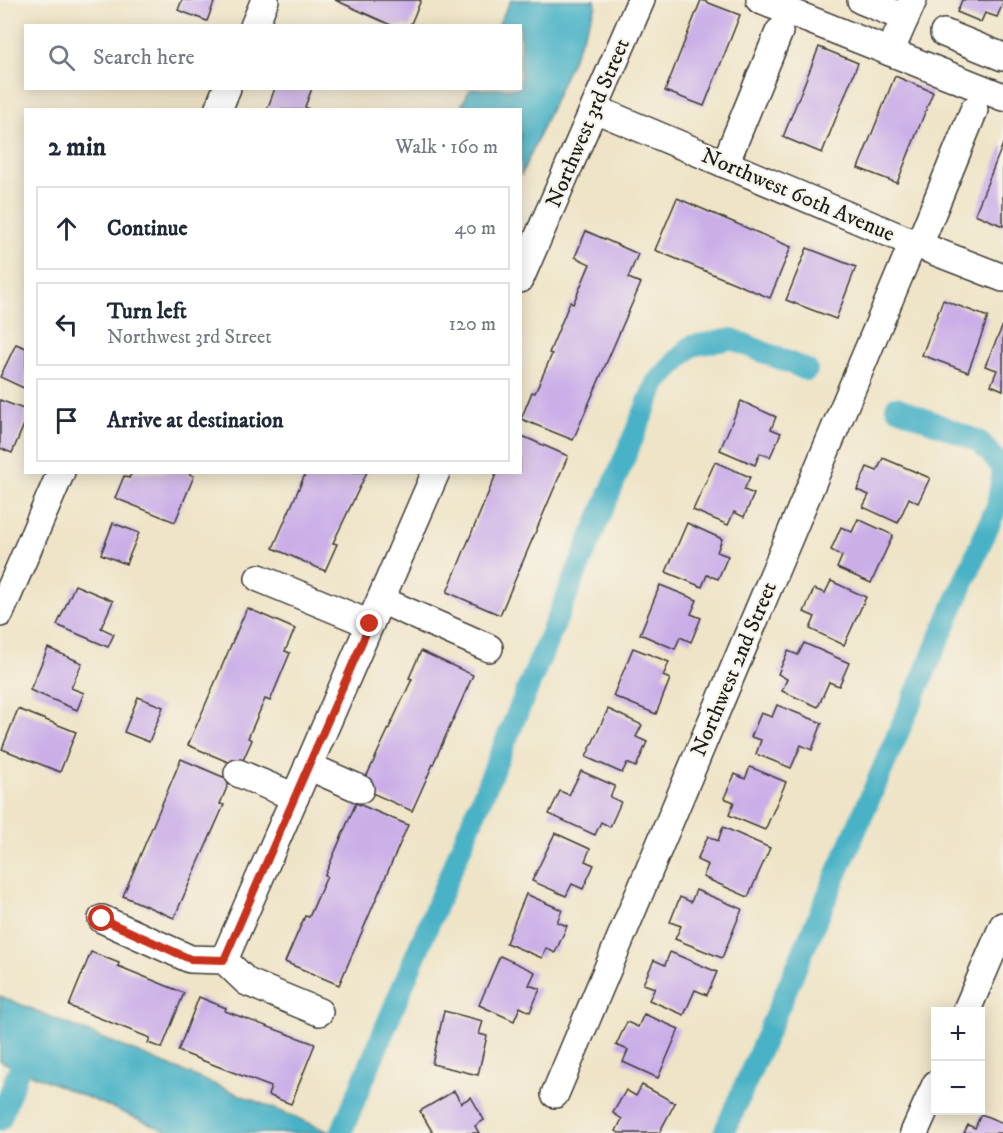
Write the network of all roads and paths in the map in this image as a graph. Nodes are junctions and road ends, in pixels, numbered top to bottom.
1 (265, 0) edge
2 (641, 0) edge
3 (760, 0) edge
4 (861, 0) edge
5 (909, 9) edge
6 (255, 24) edge
7 (779, 32) dead end
8 (944, 33) dead end
9 (890, 52) junction
10 (1003, 57) edge
11 (226, 90) edge
12 (1003, 97) edge
13 (219, 108) edge
14 (595, 109) junction
15 (974, 110) dead end
16 (725, 164) junction
17 (916, 244) junction
18 (522, 274) edge
19 (1003, 278) edge
20 (60, 474) edge
21 (435, 474) edge
22 (259, 578) dead end
23 (381, 600) junction
24 (0, 612) edge
25 (370, 624) junction
26 (489, 648) dead end
27 (308, 766) junction
28 (238, 773) dead end
29 (360, 789) dead end
30 (295, 797) junction
31 (102, 919) dead end
32 (1003, 926) edge
33 (224, 960) junction
34 (968, 1007) edge
35 (319, 1012) dead end
36 (555, 1094) dead end
37 (931, 1095) edge
38 (914, 1133) edge

1 - 6 street
2 - 14 street, Northwest 3rd Street
3 - 9 street
4 - 5 street
5 - 9 street
7 - 16 street
8 - 10 street
9 - 12 street
11 - 13 street
14 - 16 street, Northwest 60th Avenue
14 - 18 street, Northwest 3rd Street
15 - 17 street, Northwest 2nd Street
16 - 17 street, Northwest 60th Avenue
17 - 19 street, Northwest 60th Avenue
17 - 36 street, Northwest 2nd Street
20 - 24 street
21 - 23 street
22 - 25 street
23 - 25 street
23 - 26 street
25 - 27 street
27 - 29 street
27 - 30 street
28 - 30 street
30 - 33 street
31 - 33 street
32 - 34 street
33 - 35 street
37 - 38 street

